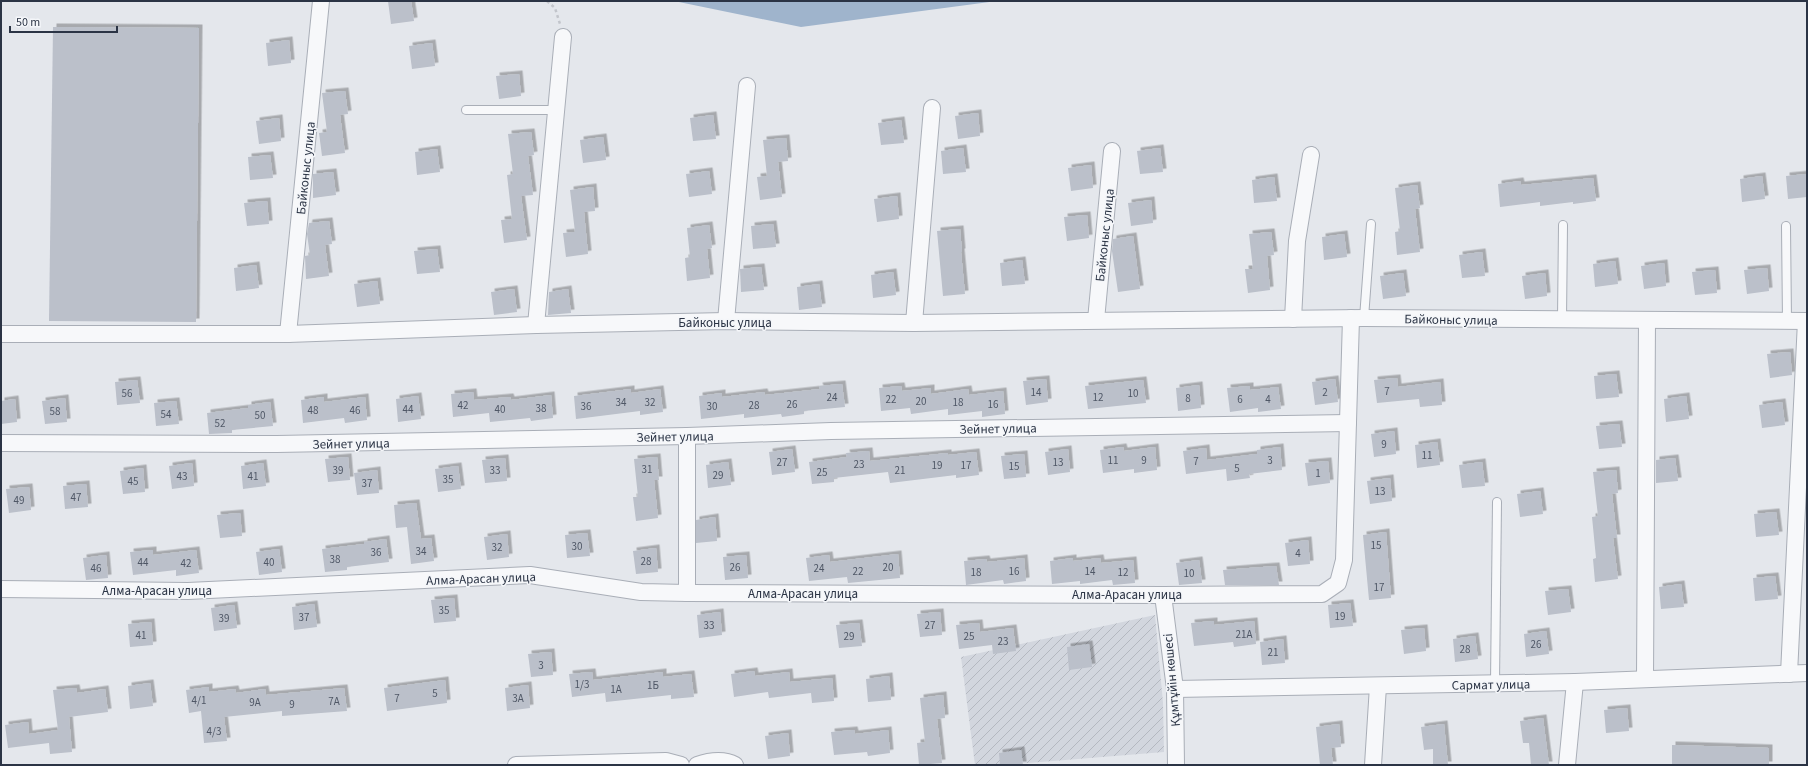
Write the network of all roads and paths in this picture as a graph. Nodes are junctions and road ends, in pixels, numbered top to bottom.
1 (321, 1) edge
2 (547, 1) edge
3 (563, 38) joint
4 (747, 86) dead end
5 (932, 108) dead end
6 (466, 110) dead end
7 (556, 110) junction
8 (1112, 151) dead end
9 (1312, 155) dead end
10 (1371, 224) dead end
11 (1563, 225) dead end
12 (1786, 226) dead end
13 (1357, 318) junction
14 (1293, 319) junction
15 (1096, 320) junction
16 (1562, 320) junction
17 (1647, 320) junction
18 (726, 321) junction
19 (1788, 321) junction
20 (1807, 321) edge
21 (914, 322) junction
22 (536, 325) junction
23 (1, 334) edge
24 (288, 334) junction
25 (1348, 423) junction
26 (687, 436) junction
27 (1, 443) edge
28 (1497, 502) dead end
29 (1, 589) edge
30 (687, 593) junction
31 (1163, 595) junction
32 (1789, 674) junction
33 (1807, 674) edge
34 (1644, 678) junction
35 (1575, 682) junction
36 (1495, 683) junction
37 (1378, 686) junction
38 (1175, 690) junction
39 (516, 765) edge
40 (680, 765) edge
41 (698, 765) edge
42 (735, 765) edge
43 (1176, 765) edge
44 (1373, 765) edge
45 (1568, 765) edge

1 - 24 street, Байконыс улица
2 - 3 path
3 - 7 street
4 - 18 street
5 - 21 street
6 - 7 lane
7 - 22 street
8 - 15 street, Байконыс улица
9 - 14 street
10 - 13 lane
11 - 16 lane
12 - 19 lane
13 - 14 street, Байконыс улица
13 - 16 street, Байконыс улица
13 - 25 street, Алма-Арасан улица
14 - 15 street, Байконыс улица
15 - 21 street, Байконыс улица
16 - 17 street, Байконыс улица
17 - 19 street, Байконыс улица
17 - 34 street
18 - 21 street, Байконыс улица
18 - 22 street, Байконыс улица
19 - 20 street, Байконыс улица
20 - 32 street
22 - 24 street, Байконыс улица
23 - 24 street, Байконыс улица
25 - 26 street, Зейнет улица
25 - 31 street, Алма-Арасан улица
26 - 27 street, Зейнет улица
26 - 30 street
28 - 36 lane
29 - 30 street, Алма-Арасан улица
30 - 31 street, Алма-Арасан улица
31 - 38 street, Құмтұйiн көшесі
32 - 33 street, Сармат улица
32 - 34 street, Сармат улица
34 - 35 street, Сармат улица
35 - 36 street, Сармат улица
35 - 45 street
36 - 37 street, Сармат улица
37 - 38 street, Сармат улица
37 - 44 street
38 - 43 street, Құмтұйiн көшесі
39 - 40 street
41 - 42 street

